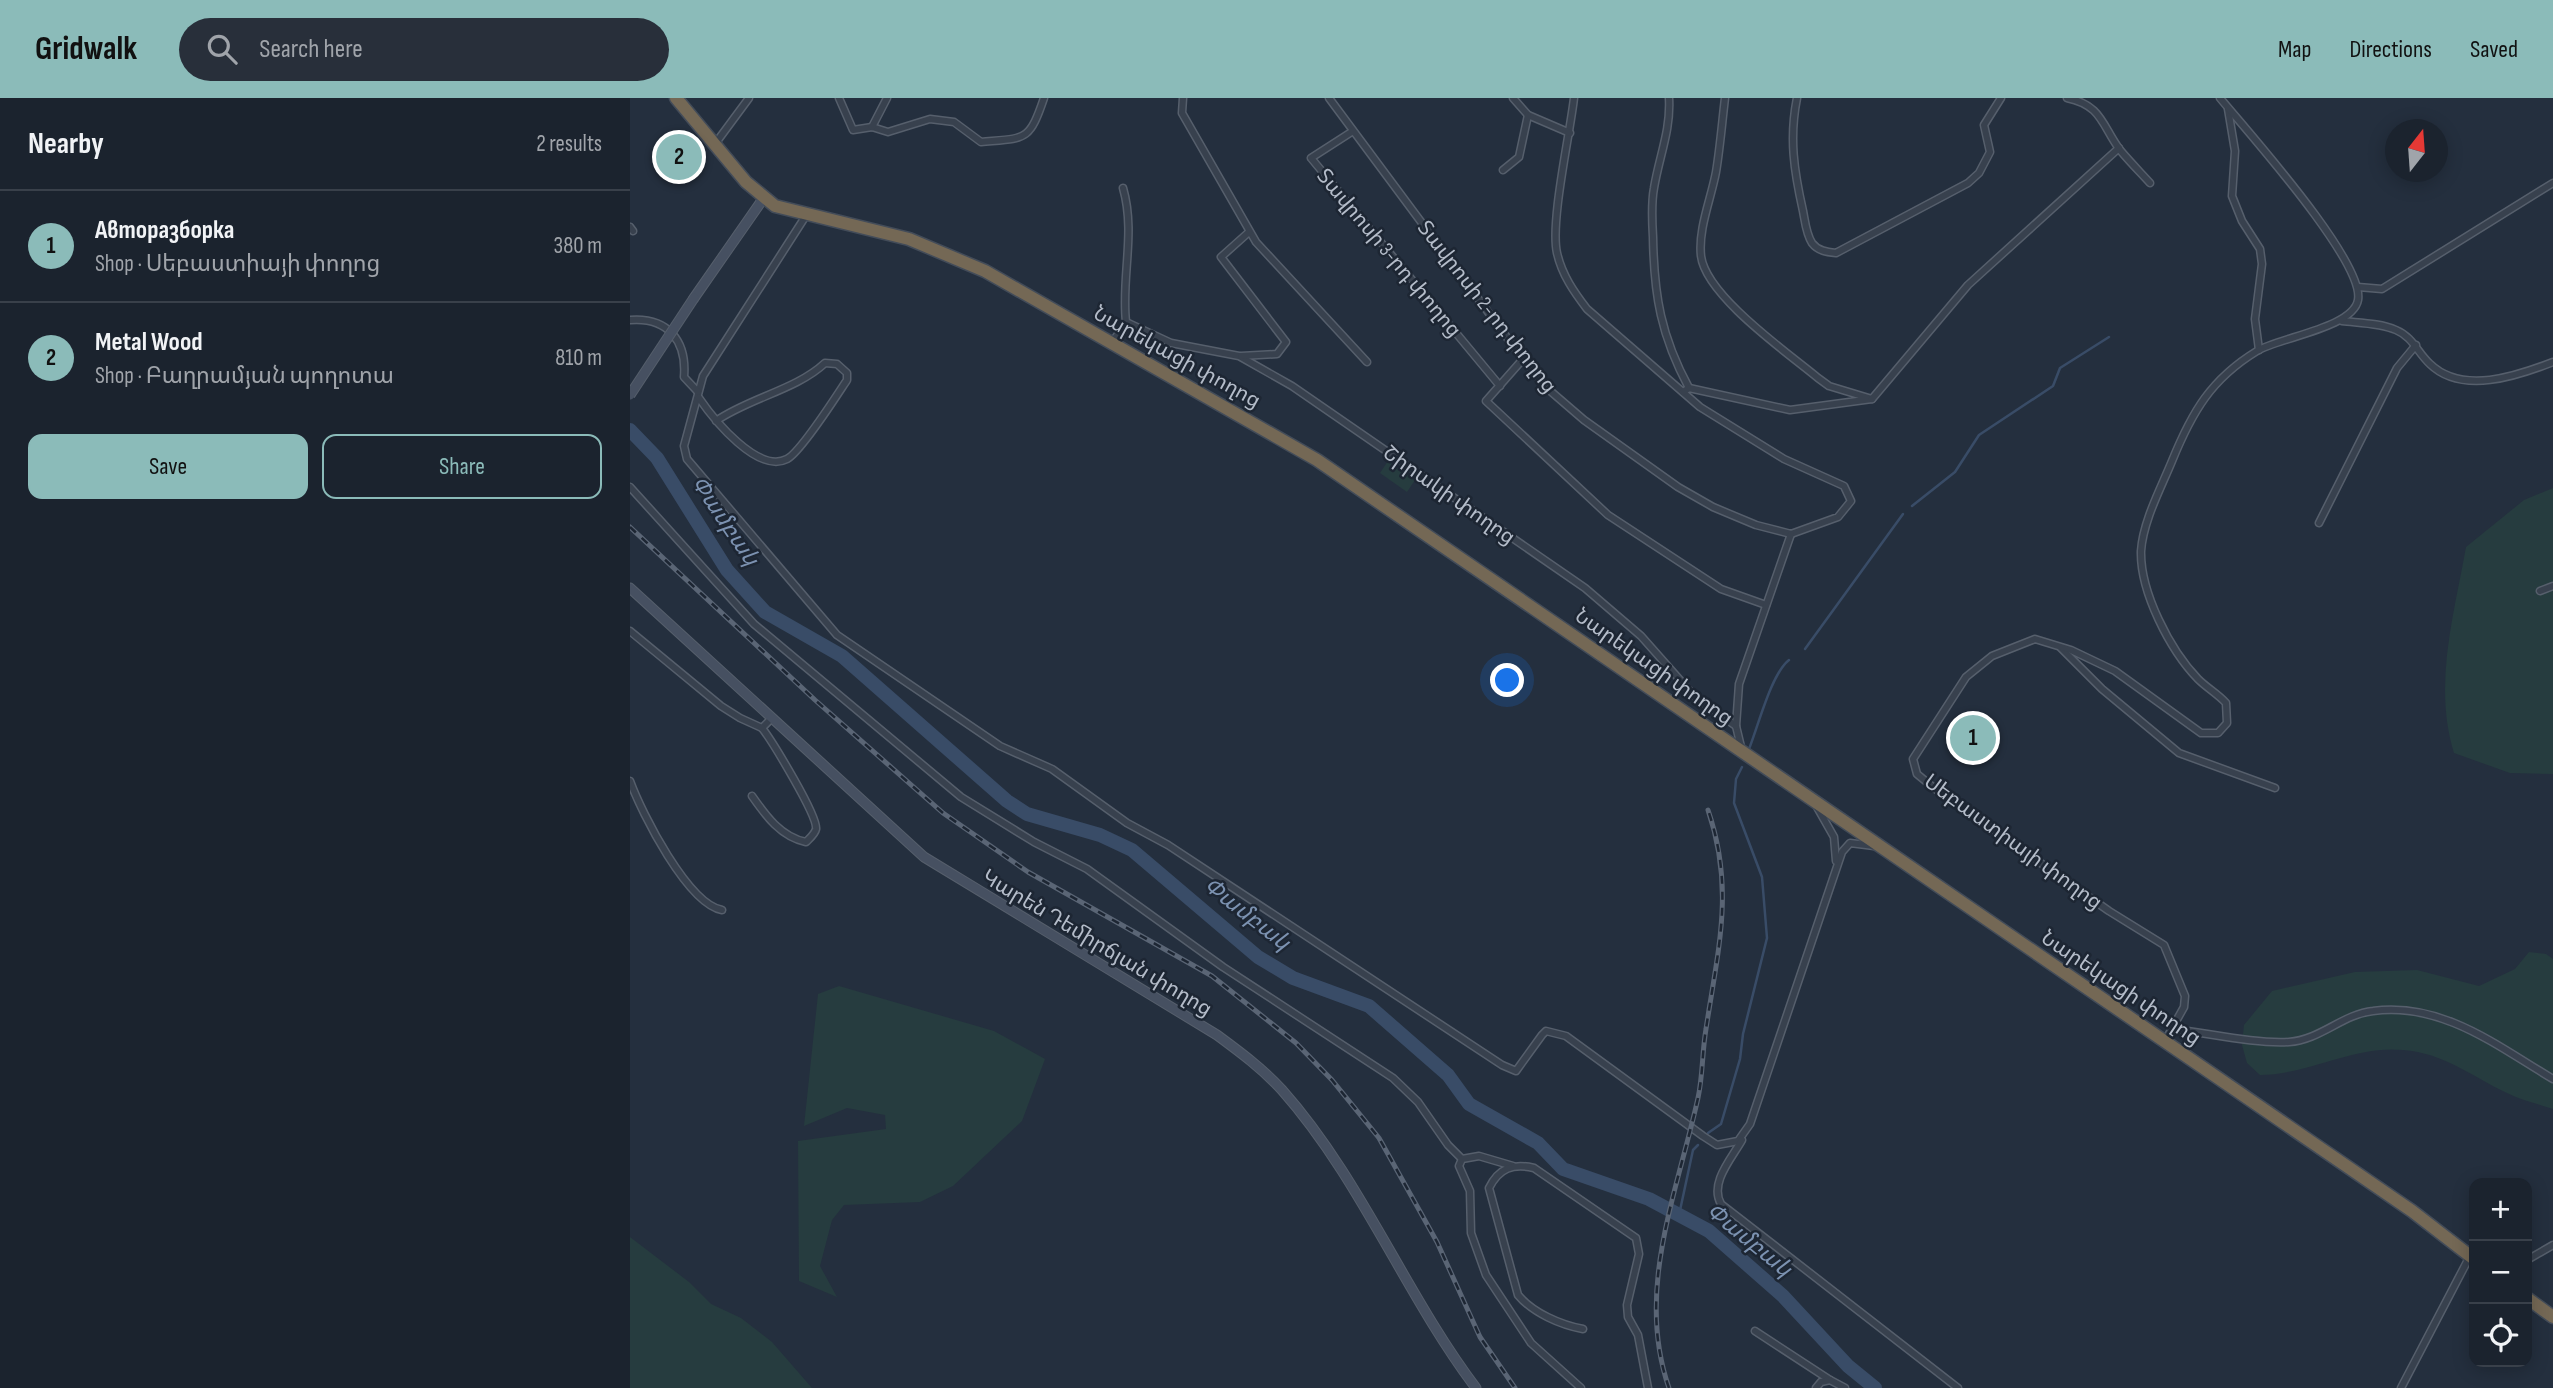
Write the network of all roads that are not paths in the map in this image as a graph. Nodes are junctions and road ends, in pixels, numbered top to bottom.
1 (676, 98) edge
2 (749, 98) edge
3 (839, 98) edge
4 (887, 98) edge
5 (1044, 98) edge
6 (1182, 98) edge
7 (1329, 98) edge
8 (1513, 98) edge
9 (1574, 98) edge
10 (1669, 98) edge
11 (1725, 98) edge
12 (1797, 98) edge
13 (2001, 98) edge
14 (2067, 98) edge
15 (2220, 98) edge
16 (2227, 107) junction
17 (1528, 115) junction
18 (872, 127) junction
19 (1353, 131) junction
20 (1570, 134) junction
21 (715, 144) junction
22 (2119, 148) junction
23 (1503, 170) dead end
24 (2150, 183) dead end
25 (2553, 183) edge
26 (1124, 188) dead end
27 (763, 199) junction
28 (807, 214) junction
29 (1249, 232) junction
30 (2358, 288) junction
31 (630, 320) edge
32 (2340, 320) junction
33 (1126, 322) junction
34 (1112, 343) junction
35 (2416, 345) junction
36 (2259, 350) junction
37 (1239, 356) junction
38 (1523, 359) junction
39 (1367, 362) dead end
40 (2553, 362) edge
41 (1500, 386) junction
42 (1686, 390) junction
43 (630, 395) edge
44 (698, 395) junction
45 (1872, 399) junction
46 (716, 421) junction
47 (630, 487) edge
48 (2319, 523) dead end
49 (1791, 534) junction
50 (2553, 586) edge
51 (630, 588) edge
52 (2540, 591) dead end
53 (1766, 605) junction
54 (630, 631) edge
55 (2057, 644) junction
56 (771, 719) junction
57 (1736, 726) junction
58 (762, 728) junction
59 (1743, 752) junction
60 (630, 781) edge
61 (2275, 788) dead end
62 (752, 796) dead end
63 (1810, 798) junction
64 (1883, 848) junction
65 (1835, 870) junction
66 (722, 910) dead end
67 (2173, 1029) junction
68 (2165, 1041) junction
69 (2553, 1079) edge
70 (1744, 1138) junction
71 (1462, 1159) junction
72 (1514, 1166) junction
73 (2553, 1245) edge
74 (2469, 1255) edge
75 (2532, 1258) edge
76 (2469, 1263) edge
77 (2532, 1302) edge
78 (2553, 1317) edge
79 (1583, 1329) dead end
80 (1755, 1331) dead end
81 (1830, 1380) junction
82 (1476, 1388) edge
83 (1581, 1388) edge
84 (1648, 1388) edge
85 (1816, 1388) edge
86 (1845, 1388) edge
87 (1958, 1388) edge
88 (2401, 1388) edge

1 - 21 highway
2 - 21 street
3 - 18 street
4 - 18 street
5 - 18 street
6 - 29 street
7 - 19 street, Տավրոսի 2-րդ փողոց
8 - 17 street
9 - 20 street
10 - 42 street
11 - 45 street
12 - 13 street
14 - 22 street
15 - 16 street
16 - 30 street
16 - 36 street
17 - 20 street
17 - 23 street
19 - 38 street, Տավրոսի 2-րդ փողոց
19 - 41 street, Տավրոսի 3-րդ փողոց
20 - 42 street
21 - 27 highway
22 - 24 street
22 - 45 street
25 - 30 street
26 - 33 street
27 - 28 highway, Նարեկացի փողոց
27 - 43 main road, bridge
28 - 34 highway, Նարեկացի փողոց
28 - 44 street
29 - 37 street
29 - 39 street
30 - 32 street
31 - 44 street
32 - 35 street
32 - 36 street, Սեբաստիայի փողոց
33 - 34 street
33 - 37 street, Շիրակի փողոց
34 - 59 highway, Նարեկացի փողոց
35 - 40 street
35 - 48 street
36 - 55 street, Սեբաստիայի փողոց
37 - 57 street, Շիրակի փողոց
38 - 41 street
38 - 49 street, Տավրոսի 2-րդ փողոց
41 - 53 street
42 - 45 street
42 - 49 street
44 - 46 street
44 - 70 street
46 - 46 street
47 - 71 street
49 - 53 street
50 - 52 street
51 - 56 main road, Կարեն Դեմիրճյան փողոց
53 - 57 street
54 - 58 street
55 - 61 street
55 - 67 street, Սեբաստիայի փողոց
56 - 58 street
56 - 82 main road, Կարեն Դեմիրճյան փողոց
57 - 59 street
58 - 62 street
59 - 63 highway, Նարեկացի փողոց
60 - 66 street
63 - 64 highway, Նարեկացի փողոց
63 - 65 street
64 - 65 street
64 - 68 highway, Նարեկացի փողոց
65 - 70 street
67 - 68 street, Սեբաստիայի փողոց
67 - 69 street
68 - 74 highway, Նարեկացի փողոց
70 - 87 street
71 - 72 street
71 - 83 street
72 - 79 street
72 - 84 street
73 - 75 street
76 - 88 street
77 - 78 highway
80 - 81 street
81 - 85 street
81 - 86 street

